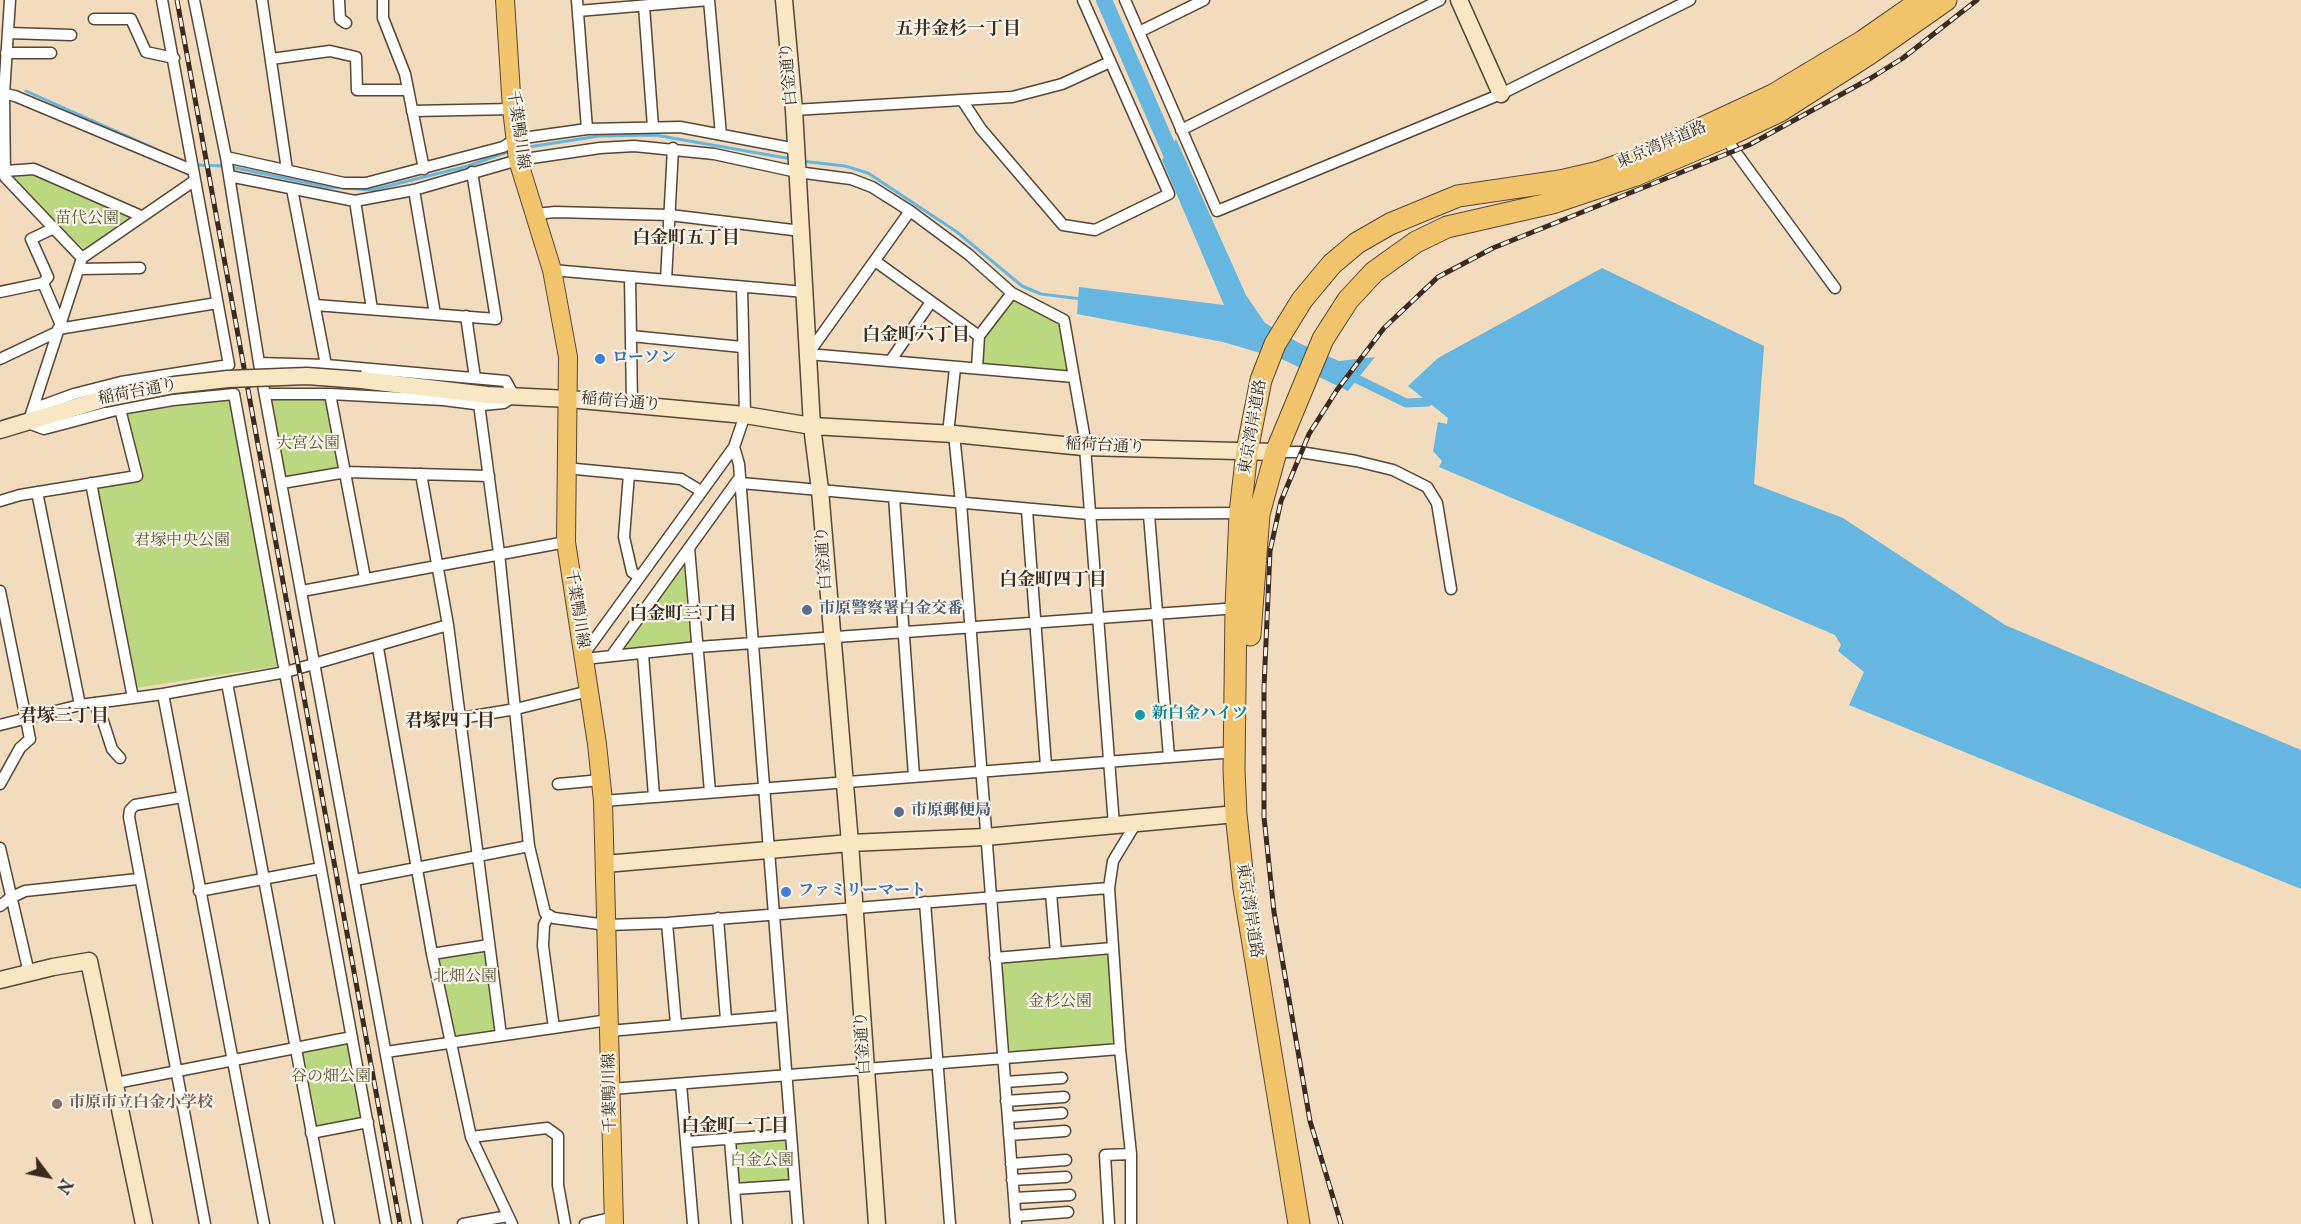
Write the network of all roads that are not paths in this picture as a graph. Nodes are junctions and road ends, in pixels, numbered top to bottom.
1 (10, 0) edge
2 (162, 0) edge
3 (194, 0) edge
4 (262, 0) edge
5 (339, 0) edge
6 (383, 0) edge
7 (505, 0) edge
8 (709, 0) edge
9 (784, 0) edge
10 (1083, 0) edge
11 (1125, 0) edge
12 (1204, 0) edge
13 (1440, 0) edge
14 (1459, 0) edge
15 (1690, 0) edge
16 (1922, 0) edge
17 (1946, 0) edge
18 (577, 6) edge
19 (644, 6) junction
20 (94, 19) dead end
21 (346, 23) dead end
22 (1139, 32) junction
23 (8, 33) junction
24 (71, 35) dead end
25 (6, 53) junction
26 (51, 53) dead end
27 (174, 58) junction
28 (271, 59) junction
29 (1110, 62) junction
30 (407, 90) junction
31 (2, 94) edge
32 (1501, 94) junction
33 (962, 100) junction
34 (512, 109) junction
35 (794, 110) junction
36 (412, 111) junction
37 (653, 127) junction
38 (586, 129) junction
39 (1181, 130) junction
40 (1720, 130) junction
41 (721, 135) junction
42 (516, 140) junction
43 (673, 148) junction
44 (796, 149) junction
45 (226, 157) junction
46 (518, 160) junction
47 (424, 169) junction
48 (287, 170) junction
49 (472, 172) junction
50 (797, 172) junction
51 (3, 175) edge
52 (193, 176) junction
53 (229, 176) junction
54 (292, 189) junction
55 (414, 190) junction
56 (355, 201) junction
57 (910, 211) junction
58 (536, 214) junction
59 (670, 215) junction
60 (141, 216) junction
61 (54, 228) junction
62 (801, 231) junction
63 (875, 261) junction
64 (81, 264) junction
65 (140, 268) dead end
66 (552, 270) junction
67 (630, 277) junction
68 (666, 280) junction
69 (43, 283) junction
70 (742, 287) junction
71 (1835, 288) dead end
72 (0, 292) edge
73 (805, 292) junction
74 (1012, 293) junction
75 (931, 302) junction
76 (217, 303) junction
77 (315, 305) junction
78 (372, 309) junction
79 (435, 314) junction
80 (466, 316) junction
81 (58, 328) junction
82 (631, 336) junction
83 (979, 336) junction
84 (742, 348) junction
85 (808, 354) junction
86 (0, 358) edge
87 (891, 360) junction
88 (259, 363) junction
89 (326, 365) junction
90 (956, 368) junction
91 (977, 368) junction
92 (1074, 377) junction
93 (476, 378) junction
94 (266, 394) junction
95 (330, 394) junction
96 (514, 396) junction
97 (569, 399) junction
98 (479, 404) junction
99 (632, 404) junction
100 (120, 409) junction
101 (745, 415) junction
102 (28, 423) junction
103 (812, 426) junction
104 (0, 430) edge
105 (951, 434) junction
106 (734, 447) junction
107 (1083, 447) junction
108 (1247, 451) junction
109 (1276, 452) junction
110 (565, 468) junction
111 (346, 472) junction
112 (421, 474) junction
113 (628, 474) junction
114 (489, 476) junction
115 (740, 480) junction
116 (92, 483) junction
117 (282, 483) junction
118 (820, 490) junction
119 (701, 491) junction
120 (37, 492) junction
121 (894, 497) junction
122 (0, 501) edge
123 (961, 503) junction
124 (1027, 510) junction
125 (1240, 513) junction
126 (1089, 514) junction
127 (1149, 515) junction
128 (566, 542) junction
129 (689, 548) junction
130 (499, 553) junction
131 (437, 565) junction
132 (639, 577) junction
133 (364, 578) junction
134 (1451, 589) dead end
135 (0, 591) edge
136 (302, 591) junction
137 (1243, 608) junction
138 (1156, 612) junction
139 (1097, 617) junction
140 (1036, 622) junction
141 (448, 625) junction
142 (971, 627) junction
143 (905, 633) junction
144 (831, 638) junction
145 (752, 644) junction
146 (698, 647) junction
147 (378, 648) junction
148 (643, 654) junction
149 (612, 655) junction
150 (584, 656) junction
151 (316, 664) junction
152 (286, 672) junction
153 (227, 683) junction
154 (589, 691) junction
155 (164, 694) junction
156 (133, 698) junction
157 (94, 703) junction
158 (80, 705) junction
159 (516, 709) junction
160 (461, 718) junction
161 (26, 720) junction
162 (0, 725) edge
163 (1235, 752) junction
164 (1169, 757) junction
165 (120, 758) dead end
166 (1109, 761) junction
167 (1046, 766) junction
168 (980, 771) junction
169 (914, 776) junction
170 (601, 780) junction
171 (844, 781) junction
172 (0, 784) edge
173 (558, 784) dead end
174 (765, 788) junction
175 (710, 792) junction
176 (654, 796) junction
177 (182, 797) junction
178 (603, 801) junction
179 (1236, 814) junction
180 (1136, 823) junction
181 (1114, 825) junction
182 (986, 837) junction
183 (850, 843) junction
184 (530, 846) junction
185 (0, 848) edge
186 (770, 850) junction
187 (478, 856) junction
188 (605, 864) junction
189 (417, 867) junction
190 (321, 868) junction
191 (264, 878) junction
192 (138, 879) junction
193 (354, 880) junction
194 (1109, 888) junction
195 (199, 891) junction
196 (1051, 893) junction
197 (990, 897) junction
198 (10, 898) junction
199 (925, 902) junction
200 (0, 906) edge
201 (855, 907) junction
202 (774, 914) junction
203 (549, 915) junction
204 (718, 918) junction
205 (667, 923) junction
206 (608, 925) junction
207 (489, 945) junction
208 (1112, 948) junction
209 (1056, 953) junction
210 (432, 954) junction
211 (995, 958) junction
212 (29, 973) junction
213 (0, 980) edge
214 (782, 1016) junction
215 (726, 1020) junction
216 (676, 1024) junction
217 (609, 1025) junction
218 (554, 1028) junction
219 (501, 1035) junction
220 (352, 1037) junction
221 (449, 1042) junction
222 (1120, 1048) junction
223 (296, 1049) junction
224 (386, 1052) junction
225 (1003, 1058) junction
226 (233, 1059) junction
227 (939, 1063) junction
228 (865, 1068) junction
229 (176, 1072) junction
230 (786, 1076) junction
231 (1062, 1078) dead end
232 (1005, 1082) junction
233 (116, 1083) junction
234 (681, 1084) junction
235 (611, 1089) junction
236 (1064, 1097) dead end
237 (1006, 1101) junction
238 (1062, 1113) dead end
239 (1008, 1117) junction
240 (368, 1122) junction
241 (1065, 1131) dead end
242 (311, 1133) junction
243 (790, 1134) junction
244 (1009, 1135) junction
245 (471, 1137) junction
246 (730, 1140) junction
247 (687, 1142) junction
248 (1131, 1154) junction
249 (1066, 1160) dead end
250 (1011, 1164) junction
251 (1066, 1177) dead end
252 (1012, 1180) junction
253 (795, 1185) junction
254 (734, 1189) junction
255 (1070, 1195) dead end
256 (1014, 1198) junction
257 (1068, 1212) dead end
258 (510, 1220) edge
259 (1016, 1220) edge
260 (614, 1221) edge
261 (144, 1224) edge
262 (205, 1224) edge
263 (264, 1224) edge
264 (329, 1224) edge
265 (384, 1224) edge
266 (417, 1224) edge
267 (463, 1224) edge
268 (565, 1224) edge
269 (585, 1224) edge
270 (693, 1224) edge
271 (737, 1224) edge
272 (798, 1224) edge
273 (878, 1224) edge
274 (950, 1224) edge
275 (1109, 1224) edge
276 (1131, 1224) edge
277 (1299, 1224) edge
278 (1312, 1224) edge

1 - 23 street
2 - 27 street
3 - 45 street
4 - 28 street
5 - 21 street
6 - 30 street
7 - 34 main road, 千葉鴨川線
8 - 19 street
8 - 41 street
9 - 35 street, 白金通り
10 - 29 street
11 - 22 street
12 - 22 street
13 - 39 street
14 - 32 street
15 - 32 street
16 - 40 highway, 東京湾岸道路
17 - 40 highway, 東京湾岸道路
18 - 19 street
18 - 38 street
19 - 37 street
20 - 27 street
22 - 39 street
23 - 24 street
23 - 25 street
25 - 26 street
25 - 31 street
27 - 52 street
28 - 30 street
28 - 48 street
29 - 33 street
29 - 33 street
30 - 36 street
31 - 51 street
31 - 52 street
32 - 39 street
33 - 35 street
34 - 36 street
34 - 42 main road, 千葉鴨川線
35 - 44 street, 白金通り
36 - 47 street
37 - 38 street
37 - 41 street
38 - 42 street
40 - 71 street
40 - 108 highway, 東京湾岸道路
40 - 109 highway, 東京湾岸道路
41 - 44 street
42 - 46 main road, 千葉鴨川線
42 - 47 street
43 - 46 street
43 - 50 street
43 - 59 street
44 - 50 street, 白金通り
45 - 48 street
45 - 53 street
46 - 49 street
46 - 58 main road, 千葉鴨川線
47 - 48 street
49 - 55 street
49 - 80 street
50 - 57 street
50 - 62 street, 白金通り
51 - 60 street
51 - 61 street
52 - 60 street
52 - 76 street
53 - 54 street
53 - 88 street
54 - 56 street
54 - 77 street
55 - 56 street
55 - 79 street
56 - 78 street
57 - 63 street
57 - 74 street
58 - 59 street
58 - 66 main road, 千葉鴨川線
59 - 62 street
59 - 68 street
60 - 64 street
61 - 64 street
61 - 69 street
62 - 73 street, 白金通り
63 - 75 street
63 - 85 street
64 - 65 street
64 - 81 street
66 - 67 street
66 - 97 main road, 千葉鴨川線
67 - 68 street
67 - 82 street
68 - 70 street
69 - 72 street
69 - 81 street
70 - 73 street
70 - 84 street
73 - 85 street, 白金通り
74 - 83 street
74 - 92 street
75 - 83 street
75 - 87 street
76 - 81 street
76 - 102 street
77 - 78 street
77 - 89 street
78 - 79 street
79 - 80 street
80 - 93 street
81 - 86 street
81 - 102 street
82 - 84 street
82 - 99 street
83 - 91 street
84 - 101 street
85 - 87 street
85 - 103 street, 白金通り
87 - 90 street
88 - 89 street
88 - 94 street
89 - 93 street
90 - 91 street
90 - 105 street
91 - 92 street
92 - 107 street
93 - 96 street
94 - 95 street
94 - 117 street
95 - 98 street
95 - 111 street
96 - 97 street, 稲荷台通り
96 - 98 street
96 - 102 street, 稲荷台通り, bridge
97 - 99 street, 稲荷台通り
97 - 110 main road, 千葉鴨川線
98 - 114 street
99 - 101 street, 稲荷台通り
100 - 102 street
100 - 116 street
100 - 152 street
101 - 103 street, 稲荷台通り
101 - 106 street
102 - 104 street, 稲荷台通り
103 - 105 street, 稲荷台通り
103 - 118 street, 白金通り
105 - 107 street, 稲荷台通り
105 - 123 street
106 - 115 street
106 - 119 street
107 - 108 street, 稲荷台通り
107 - 126 street
108 - 109 street, 稲荷台通り
108 - 125 highway, 東京湾岸道路
109 - 134 street
109 - 137 highway, 東京湾岸道路
110 - 113 street
110 - 128 main road, 千葉鴨川線
111 - 112 street
111 - 117 street
111 - 133 street
112 - 114 street
112 - 131 street
113 - 119 street
113 - 132 street
114 - 130 street
115 - 118 street
115 - 129 street
115 - 145 street
116 - 120 street
116 - 156 street
117 - 136 street
118 - 121 street
118 - 144 street, 白金通り
119 - 132 street
120 - 122 street
120 - 158 street
121 - 123 street
121 - 143 street
123 - 124 street
123 - 142 street
124 - 126 street
124 - 140 street
125 - 127 street
125 - 137 highway, 東京湾岸道路
126 - 127 street
126 - 139 street
127 - 138 street
128 - 130 street
128 - 150 main road, 千葉鴨川線
129 - 146 street
129 - 149 street
130 - 131 street
130 - 159 street
131 - 133 street
131 - 141 street
132 - 150 street
133 - 136 street
135 - 161 street
136 - 151 street
137 - 138 street
137 - 163 highway, 東京湾岸道路
137 - 278 highway, 東京湾岸道路
138 - 139 street
138 - 164 street
139 - 140 street
139 - 166 street
140 - 142 street
140 - 167 street
141 - 147 street
141 - 160 street
142 - 143 street
142 - 168 street
143 - 144 street
143 - 169 street
144 - 145 street
144 - 171 street, 白金通り
145 - 146 street
145 - 174 street
146 - 148 street
146 - 175 street
147 - 151 street
147 - 189 street
148 - 149 street
148 - 176 street
149 - 150 street
150 - 154 main road, 千葉鴨川線
151 - 152 street
151 - 193 street
152 - 153 street
152 - 190 street
153 - 155 street
153 - 191 street
154 - 159 street
154 - 170 main road, 千葉鴨川線
155 - 156 street
155 - 177 street
156 - 157 street
157 - 158 street
157 - 165 street
158 - 161 street
159 - 160 street
159 - 184 street
160 - 187 street
161 - 162 street
161 - 172 street
163 - 164 street
163 - 179 highway, 東京湾岸道路
164 - 166 street
166 - 167 street
166 - 181 street
167 - 168 street
168 - 169 street
168 - 182 street
169 - 171 street
170 - 173 street
170 - 178 main road, 千葉鴨川線
171 - 174 street
171 - 183 street, 白金通り
174 - 175 street
174 - 186 street
175 - 176 street
176 - 178 street
177 - 192 street
177 - 195 street
178 - 188 main road, 千葉鴨川線
179 - 180 street
179 - 277 highway, 東京湾岸道路
180 - 181 street
180 - 194 street
181 - 182 street
182 - 183 street
182 - 197 street
183 - 186 street
183 - 201 street, 白金通り
184 - 187 street
184 - 203 street
185 - 198 street
186 - 188 street
186 - 202 street
187 - 189 street
187 - 207 street
188 - 206 main road, 千葉鴨川線
189 - 193 street
189 - 210 street
190 - 191 street
190 - 220 street
191 - 195 street
191 - 223 street
192 - 198 street
192 - 229 street
193 - 224 street
194 - 196 street
194 - 208 street
195 - 226 street
196 - 197 street
196 - 209 street
197 - 199 street
197 - 211 street
198 - 200 street
198 - 212 street
199 - 201 street
199 - 227 street
201 - 202 street
201 - 228 street, 白金通り
202 - 204 street
202 - 214 street
203 - 206 street
203 - 218 street
204 - 205 street
204 - 215 street
205 - 206 street
205 - 216 street
206 - 217 main road, 千葉鴨川線
207 - 210 street
207 - 219 street
208 - 209 street
208 - 222 street
209 - 211 street
210 - 221 street
211 - 225 street
212 - 213 street
212 - 233 street
214 - 215 street
214 - 230 street
215 - 216 street
216 - 217 street
217 - 218 street
217 - 235 main road, 千葉鴨川線
218 - 219 street
219 - 221 street
220 - 223 street
220 - 240 street
221 - 224 street
221 - 245 street
222 - 225 street
222 - 248 street
223 - 226 street
223 - 242 street
224 - 266 street
225 - 227 street
225 - 232 street
226 - 229 street
226 - 263 street
227 - 228 street
227 - 274 street
228 - 230 street
228 - 273 street, 白金通り
229 - 233 street
229 - 262 street
230 - 234 street
230 - 243 street
231 - 232 street
232 - 237 street
233 - 261 street
234 - 235 street
234 - 247 street
235 - 260 main road, 千葉鴨川線
236 - 237 street
237 - 239 street
238 - 239 street
239 - 244 street
240 - 242 street
240 - 265 street
241 - 244 street
242 - 264 street
243 - 246 street
243 - 253 street
244 - 250 street
245 - 258 street
245 - 268 street
246 - 247 street
246 - 254 street
247 - 270 street
248 - 275 street
248 - 276 street
249 - 250 street
250 - 252 street
251 - 252 street
252 - 256 street
253 - 254 street
253 - 272 street
254 - 271 street
255 - 256 street
256 - 259 street
257 - 259 street
258 - 267 street
260 - 269 street

